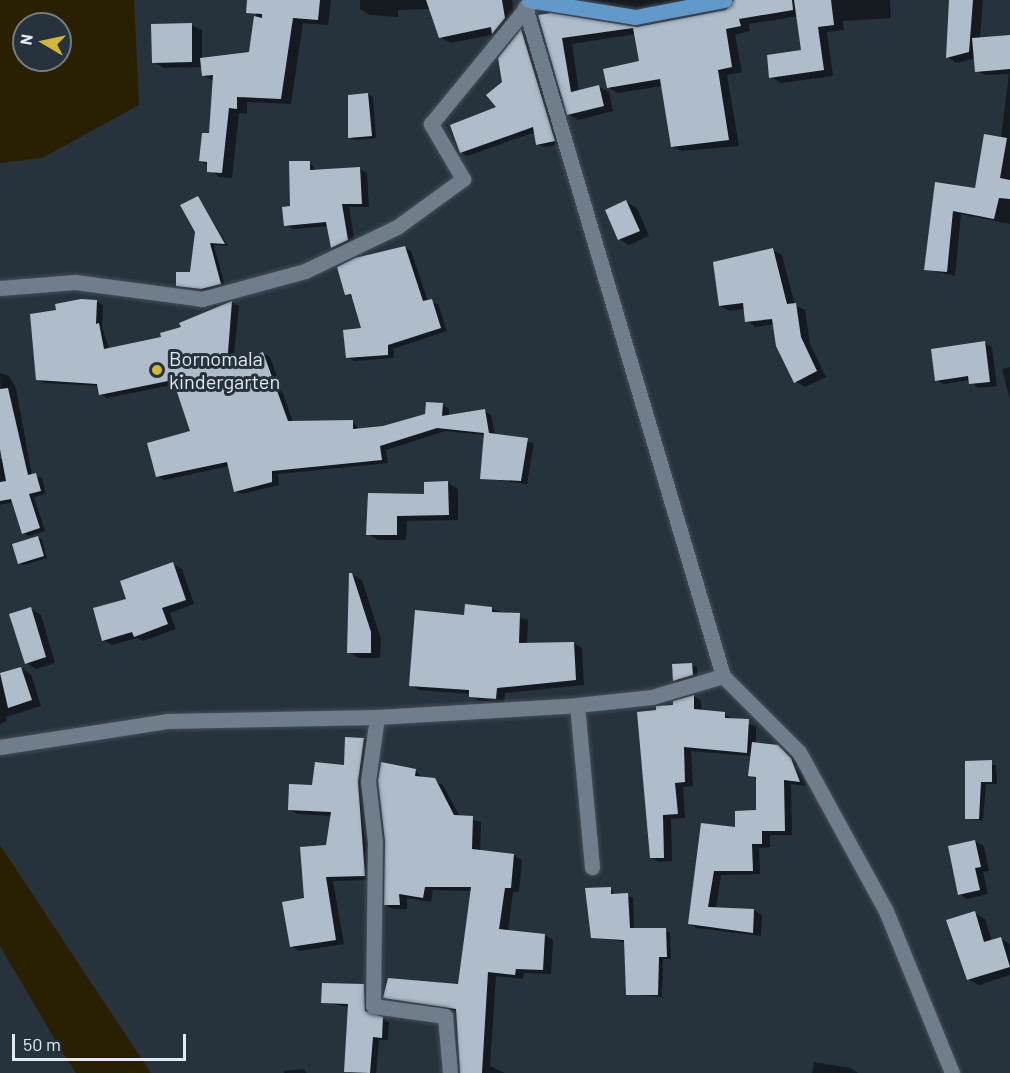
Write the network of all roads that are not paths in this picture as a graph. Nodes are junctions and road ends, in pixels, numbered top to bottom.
1 (724, 0) edge
2 (528, 3) edge
3 (0, 288) edge
4 (723, 676) junction
5 (577, 705) junction
6 (376, 717) junction
7 (0, 747) edge
8 (592, 867) dead end
9 (450, 1073) edge
10 (952, 1073) edge

1 - 2 main road
2 - 3 street
2 - 4 street
4 - 5 street
4 - 10 street
5 - 6 street
5 - 8 street
6 - 7 street
6 - 9 street

